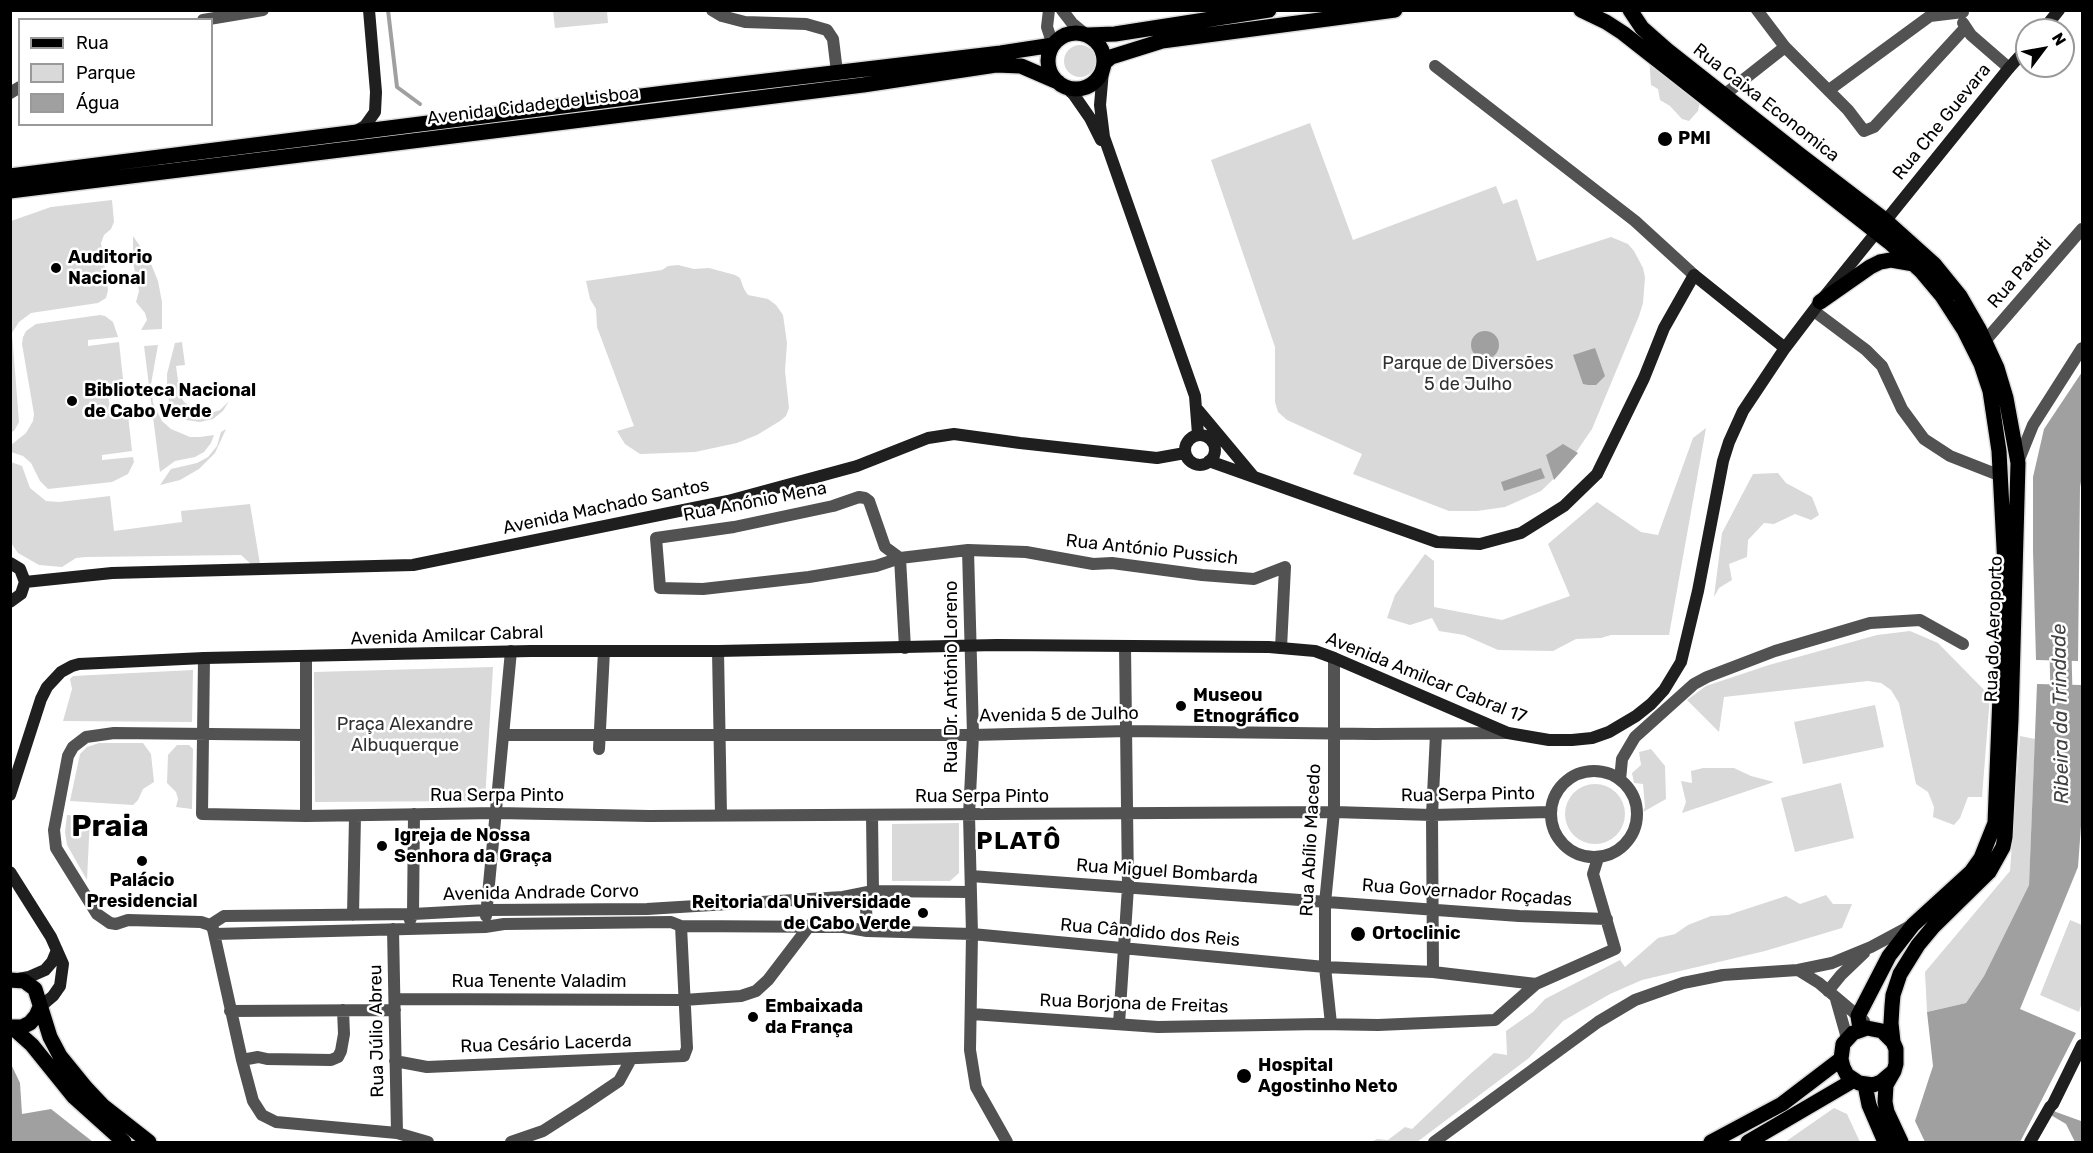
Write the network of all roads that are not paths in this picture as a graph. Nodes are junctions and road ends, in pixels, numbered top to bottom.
1 (263, 10) edge
2 (369, 10) edge
3 (711, 10) edge
4 (1049, 10) edge
5 (1062, 10) edge
6 (1269, 10) edge
7 (1395, 10) edge
8 (1581, 10) edge
9 (1587, 10) edge
10 (1592, 10) edge
11 (1630, 10) edge
12 (1757, 10) edge
13 (1964, 11) edge
14 (213, 18) edge
15 (1965, 28) junction
16 (1086, 34) junction
17 (1053, 45) junction
18 (1785, 47) junction
19 (2015, 61) edge
20 (1435, 66) dead end
21 (1104, 67) junction
22 (2009, 68) junction
23 (837, 72) junction
24 (1061, 84) junction
25 (1829, 90) junction
26 (376, 92) junction
27 (1724, 94) junction
28 (399, 127) junction
29 (352, 133) junction
30 (1112, 162) junction
31 (10, 176) edge
32 (10, 191) edge
33 (1881, 226) junction
34 (2082, 229) edge
35 (1914, 264) junction
36 (1694, 275) junction
37 (1817, 306) junction
38 (1985, 341) junction
39 (1785, 348) junction
40 (2082, 348) edge
41 (1197, 409) junction
42 (1198, 434) junction
43 (1185, 453) junction
44 (1209, 461) junction
45 (2018, 463) junction
46 (2001, 476) junction
47 (1255, 478) junction
48 (968, 550) junction
49 (900, 558) junction
50 (10, 563) edge
51 (25, 582) junction
52 (10, 602) edge
53 (1963, 644) dead end
54 (971, 646) junction
55 (1125, 646) junction
56 (905, 648) junction
57 (1281, 648) junction
58 (511, 651) junction
59 (604, 651) junction
60 (718, 651) junction
61 (306, 657) junction
62 (204, 658) junction
63 (1334, 658) junction
64 (1127, 731) junction
65 (203, 733) junction
66 (1508, 733) junction
67 (720, 734) junction
68 (1333, 734) junction
69 (1436, 734) junction
70 (305, 735) junction
71 (504, 735) junction
72 (973, 735) junction
73 (599, 736) junction
74 (599, 749) dead end
75 (1620, 780) junction
76 (10, 795) edge
77 (1334, 812) junction
78 (1550, 812) junction
79 (497, 813) junction
80 (414, 814) junction
81 (1128, 814) junction
82 (721, 815) junction
83 (872, 815) junction
84 (969, 815) junction
85 (1432, 815) junction
86 (306, 816) junction
87 (355, 816) junction
88 (1598, 858) junction
89 (10, 872) edge
90 (971, 876) junction
91 (1128, 887) junction
92 (873, 891) junction
93 (970, 892) junction
94 (1325, 903) junction
95 (1432, 909) junction
96 (487, 910) junction
97 (413, 914) junction
98 (353, 915) junction
99 (1607, 919) junction
100 (1913, 925) junction
101 (681, 926) junction
102 (810, 926) junction
103 (485, 927) junction
104 (407, 928) junction
105 (213, 929) junction
106 (393, 929) junction
107 (867, 931) junction
108 (972, 934) junction
109 (1871, 946) junction
110 (1123, 948) junction
111 (57, 950) junction
112 (1325, 967) junction
113 (1798, 970) junction
114 (1433, 972) junction
115 (13, 976) edge
116 (1536, 984) junction
117 (1832, 995) junction
118 (684, 1000) junction
119 (395, 1004) junction
120 (39, 1007) junction
121 (343, 1010) junction
122 (230, 1011) junction
123 (972, 1014) junction
124 (1119, 1024) junction
125 (1331, 1024) junction
126 (12, 1028) edge
127 (1860, 1028) junction
128 (1893, 1042) junction
129 (2082, 1045) edge
130 (631, 1059) junction
131 (1841, 1059) junction
132 (242, 1060) junction
133 (395, 1061) junction
134 (1894, 1071) junction
135 (1859, 1083) junction
136 (397, 1133) junction
137 (1891, 1138) edge
138 (124, 1143) edge
139 (149, 1143) edge
140 (428, 1143) edge
141 (511, 1143) edge
142 (1007, 1143) edge
143 (1434, 1143) edge
144 (1711, 1143) edge
145 (1748, 1143) edge
146 (2030, 1143) edge

1 - 14 street
2 - 26 street
3 - 23 street
4 - 17 street
5 - 16 street
6 - 16 main road
7 - 21 main road
8 - 33 main road
9 - 10 main road
11 - 27 main road, Rua Caixa Economica
12 - 18 street
13 - 15 street
13 - 25 street
15 - 22 street
15 - 25 street
16 - 17 main road
16 - 21 main road
17 - 23 main road, Avenida Cidade de Lisboa
17 - 24 main road
18 - 25 street
18 - 27 street
19 - 22 street, Rua Che Guevara
20 - 36 street
21 - 24 main road
21 - 30 street
22 - 33 street, Rua Che Guevara
23 - 28 main road, Avenida Cidade de Lisboa
24 - 30 street
24 - 32 main road, Avenida Cidade de Lisboa
26 - 28 street
26 - 29 street
27 - 33 main road, Rua Caixa Economica
28 - 29 main road, Avenida Cidade de Lisboa
29 - 31 main road, Avenida Cidade de Lisboa
30 - 41 street
33 - 35 main road, Rua do Aeroporto
33 - 37 street
33 - 38 main road, Rua do Aeroporto
34 - 38 street, Rua Patoti
35 - 37 main road
35 - 46 main road, Rua do Aeroporto
36 - 39 street
36 - 47 street
37 - 39 street
37 - 46 street
38 - 45 main road, Rua do Aeroporto
39 - 66 street, Avenida Amilcar Cabral 17
40 - 45 street
41 - 42 street
41 - 47 street
42 - 43 street
42 - 44 street
43 - 44 street, Avenida Machado Santos
43 - 51 street, Avenida Machado Santos
44 - 47 street
45 - 128 main road, Rua do Aeroporto
46 - 100 main road, Rua do Aeroporto
48 - 49 street, Rua Anónio Mena
48 - 54 street, Rua Dr. António Loreno
48 - 57 street, Rua António Pussich
49 - 49 street, Rua Anónio Mena
49 - 56 street
50 - 51 street
51 - 52 street
53 - 75 street
54 - 55 street, Avenida Amilcar Cabral 17
54 - 56 street, Avenida Amilcar Cabral
54 - 72 street, Rua Dr. António Loreno
55 - 57 street, Avenida Amilcar Cabral 17
55 - 64 street
56 - 60 street, Avenida Amilcar Cabral
57 - 63 street, Avenida Amilcar Cabral 17
58 - 59 street, Avenida Amilcar Cabral
58 - 61 street, Avenida Amilcar Cabral
58 - 71 street
59 - 60 street, Avenida Amilcar Cabral
59 - 73 street
60 - 67 street
61 - 62 street, Avenida Amilcar Cabral
61 - 70 street
62 - 65 street
62 - 76 street, Avenida Amilcar Cabral
63 - 66 street, Avenida Amilcar Cabral 17
63 - 68 street, Rua Abílio Macedo
64 - 68 street, Avenida 5 de Julho
64 - 72 street, Avenida 5 de Julho
64 - 81 street
65 - 70 street
65 - 86 street, Rua Serpa Pinto
65 - 105 street
66 - 69 street, Avenida 5 de Julho
67 - 72 street, Avenida 5 de Julho
67 - 73 street, Avenida 5 de Julho
67 - 82 street
68 - 69 street, Avenida 5 de Julho
68 - 77 street, Rua Abílio Macedo
69 - 85 street
70 - 86 street
71 - 73 street, Avenida 5 de Julho
71 - 79 street
72 - 84 street, Rua Dr. António Loreno
73 - 74 street
75 - 78 street
75 - 88 street
77 - 81 street, Rua Serpa Pinto
77 - 85 street, Rua Serpa Pinto
77 - 94 street, Rua Abílio Macedo
78 - 85 street, Rua Serpa Pinto
78 - 88 street
79 - 80 street, Rua Serpa Pinto
79 - 82 street, Rua Serpa Pinto
79 - 96 street
80 - 87 street, Rua Serpa Pinto
80 - 97 street
81 - 84 street, Rua Serpa Pinto
81 - 91 street
82 - 83 street, Rua Serpa Pinto
83 - 84 street, Rua Serpa Pinto
83 - 92 street
84 - 90 street, Rua Dr. António Loreno
85 - 95 street
86 - 87 street, Rua Serpa Pinto
87 - 98 street
88 - 99 street
89 - 111 street
90 - 91 street, Rua Miguel Bombarda
90 - 93 street, Rua Dr. António Loreno
91 - 94 street, Rua Miguel Bombarda
91 - 110 street
92 - 93 street, Avenida Andrade Corvo
92 - 96 street, Avenida Andrade Corvo
92 - 107 street
93 - 108 street
94 - 95 street, Rua Governador Roçadas
94 - 112 street, Rua Abílio Macedo
95 - 99 street, Rua Governador Roçadas
95 - 114 street
96 - 97 street, Avenida Andrade Corvo
96 - 103 street
97 - 98 street, Avenida Andrade Corvo
97 - 104 street
98 - 105 street, Avenida Andrade Corvo
99 - 116 street
100 - 109 street
100 - 127 main road, Rua do Aeroporto
101 - 102 street, Avenida Andrade Corvo
101 - 103 street, Avenida Andrade Corvo
101 - 118 street
102 - 107 street, Avenida Andrade Corvo
102 - 118 street, Rua Tenente Valadim
103 - 104 street, Avenida Andrade Corvo
104 - 106 street, Avenida Andrade Corvo
105 - 106 street, Avenida Andrade Corvo
105 - 122 street
106 - 119 street, Rua Júlio Abreu
107 - 108 street, Rua Cândido dos Reis
108 - 110 street, Rua Cândido dos Reis
108 - 123 street
109 - 113 street
109 - 117 street
110 - 112 street, Rua Cândido dos Reis
110 - 124 street
111 - 115 street
111 - 120 street
112 - 114 street, Rua Cândido dos Reis
112 - 125 street, Rua Abílio Macedo
113 - 117 street
113 - 143 street
114 - 116 street, Rua Cândido dos Reis
115 - 120 main road
116 - 125 street, Rua Borjona de Freitas
117 - 127 street
117 - 127 street
118 - 119 street, Rua Tenente Valadim
118 - 130 street, Rua Cesário Lacerda
119 - 121 street, Rua Tenente Valadim
119 - 133 street, Rua Júlio Abreu
120 - 126 main road
120 - 139 main road
121 - 122 street, Rua Tenente Valadim
121 - 132 street
122 - 132 street
123 - 124 street, Rua Borjona de Freitas
123 - 142 street
124 - 125 street, Rua Borjona de Freitas
126 - 138 main road
127 - 128 main road
127 - 131 main road
128 - 134 main road
129 - 146 street
130 - 133 street, Rua Cesário Lacerda
130 - 141 street
131 - 135 main road
131 - 144 main road
132 - 136 street
133 - 136 street, Rua Júlio Abreu
134 - 135 main road
134 - 137 main road
135 - 137 main road
135 - 145 main road
136 - 140 street

